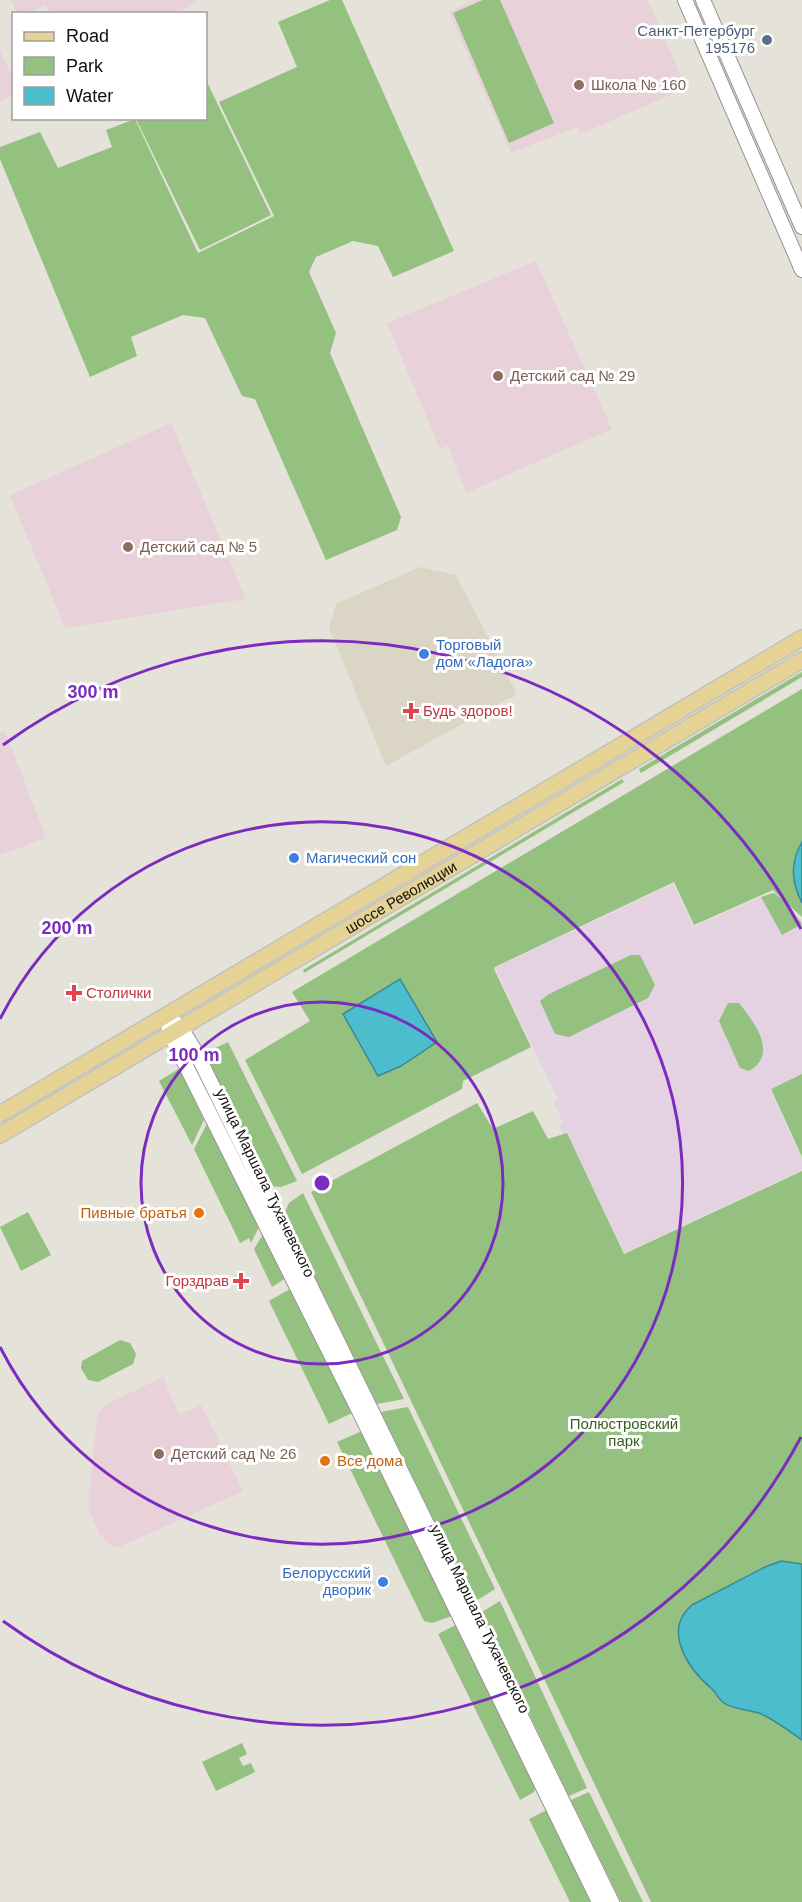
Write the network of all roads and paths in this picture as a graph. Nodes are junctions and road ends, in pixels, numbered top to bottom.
1 (685, 0) edge
2 (703, 0) edge
3 (802, 227) edge
4 (802, 270) edge
5 (802, 638) edge
6 (802, 660) edge
7 (167, 1015) junction
8 (176, 1031) junction
9 (0, 1114) edge
10 (0, 1136) edge
11 (599, 1902) edge
12 (612, 1902) edge

1 - 4 street
2 - 3 street
5 - 7 main road, шоссе Революции
6 - 8 main road, шоссе Революции
7 - 8 street, улица Маршала Тухачевского
7 - 9 main road, шоссе Революции
8 - 10 main road, шоссе Революции
8 - 11 street, улица Маршала Тухачевского
8 - 12 street, улица Маршала Тухачевского

